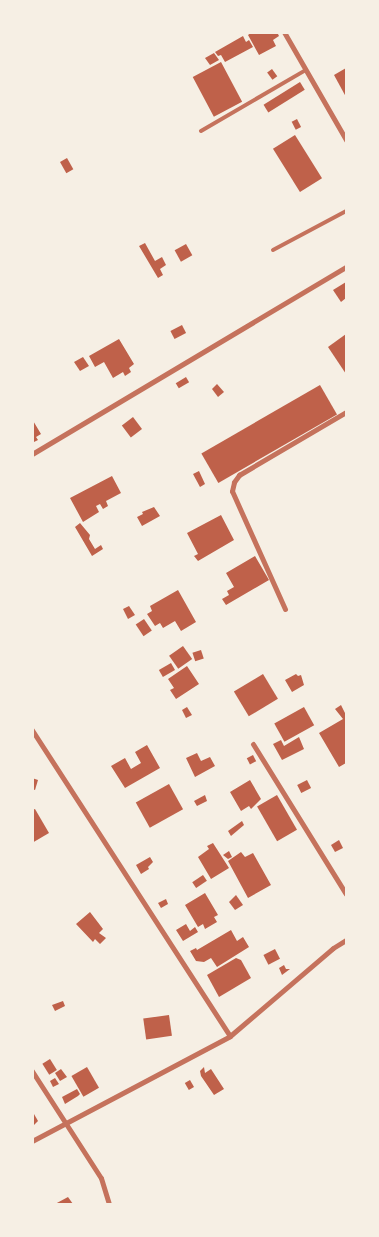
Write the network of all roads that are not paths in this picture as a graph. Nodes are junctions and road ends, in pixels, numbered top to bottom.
1 (284, 32) edge
2 (306, 70) junction
3 (201, 131) dead end
4 (346, 140) edge
5 (346, 211) edge
6 (273, 250) dead end
7 (346, 267) edge
8 (346, 412) edge
9 (32, 454) edge
10 (285, 608) dead end
11 (32, 730) edge
12 (253, 744) dead end
13 (346, 894) edge
14 (346, 940) edge
15 (230, 1036) junction
16 (32, 1071) edge
17 (64, 1123) junction
18 (32, 1141) edge
19 (109, 1204) edge

1 - 2 street
2 - 3 lane
2 - 4 street
5 - 6 lane
7 - 9 street
8 - 10 street
11 - 15 street
12 - 13 street
14 - 15 street
15 - 17 street
16 - 17 street
17 - 18 street
17 - 19 street

